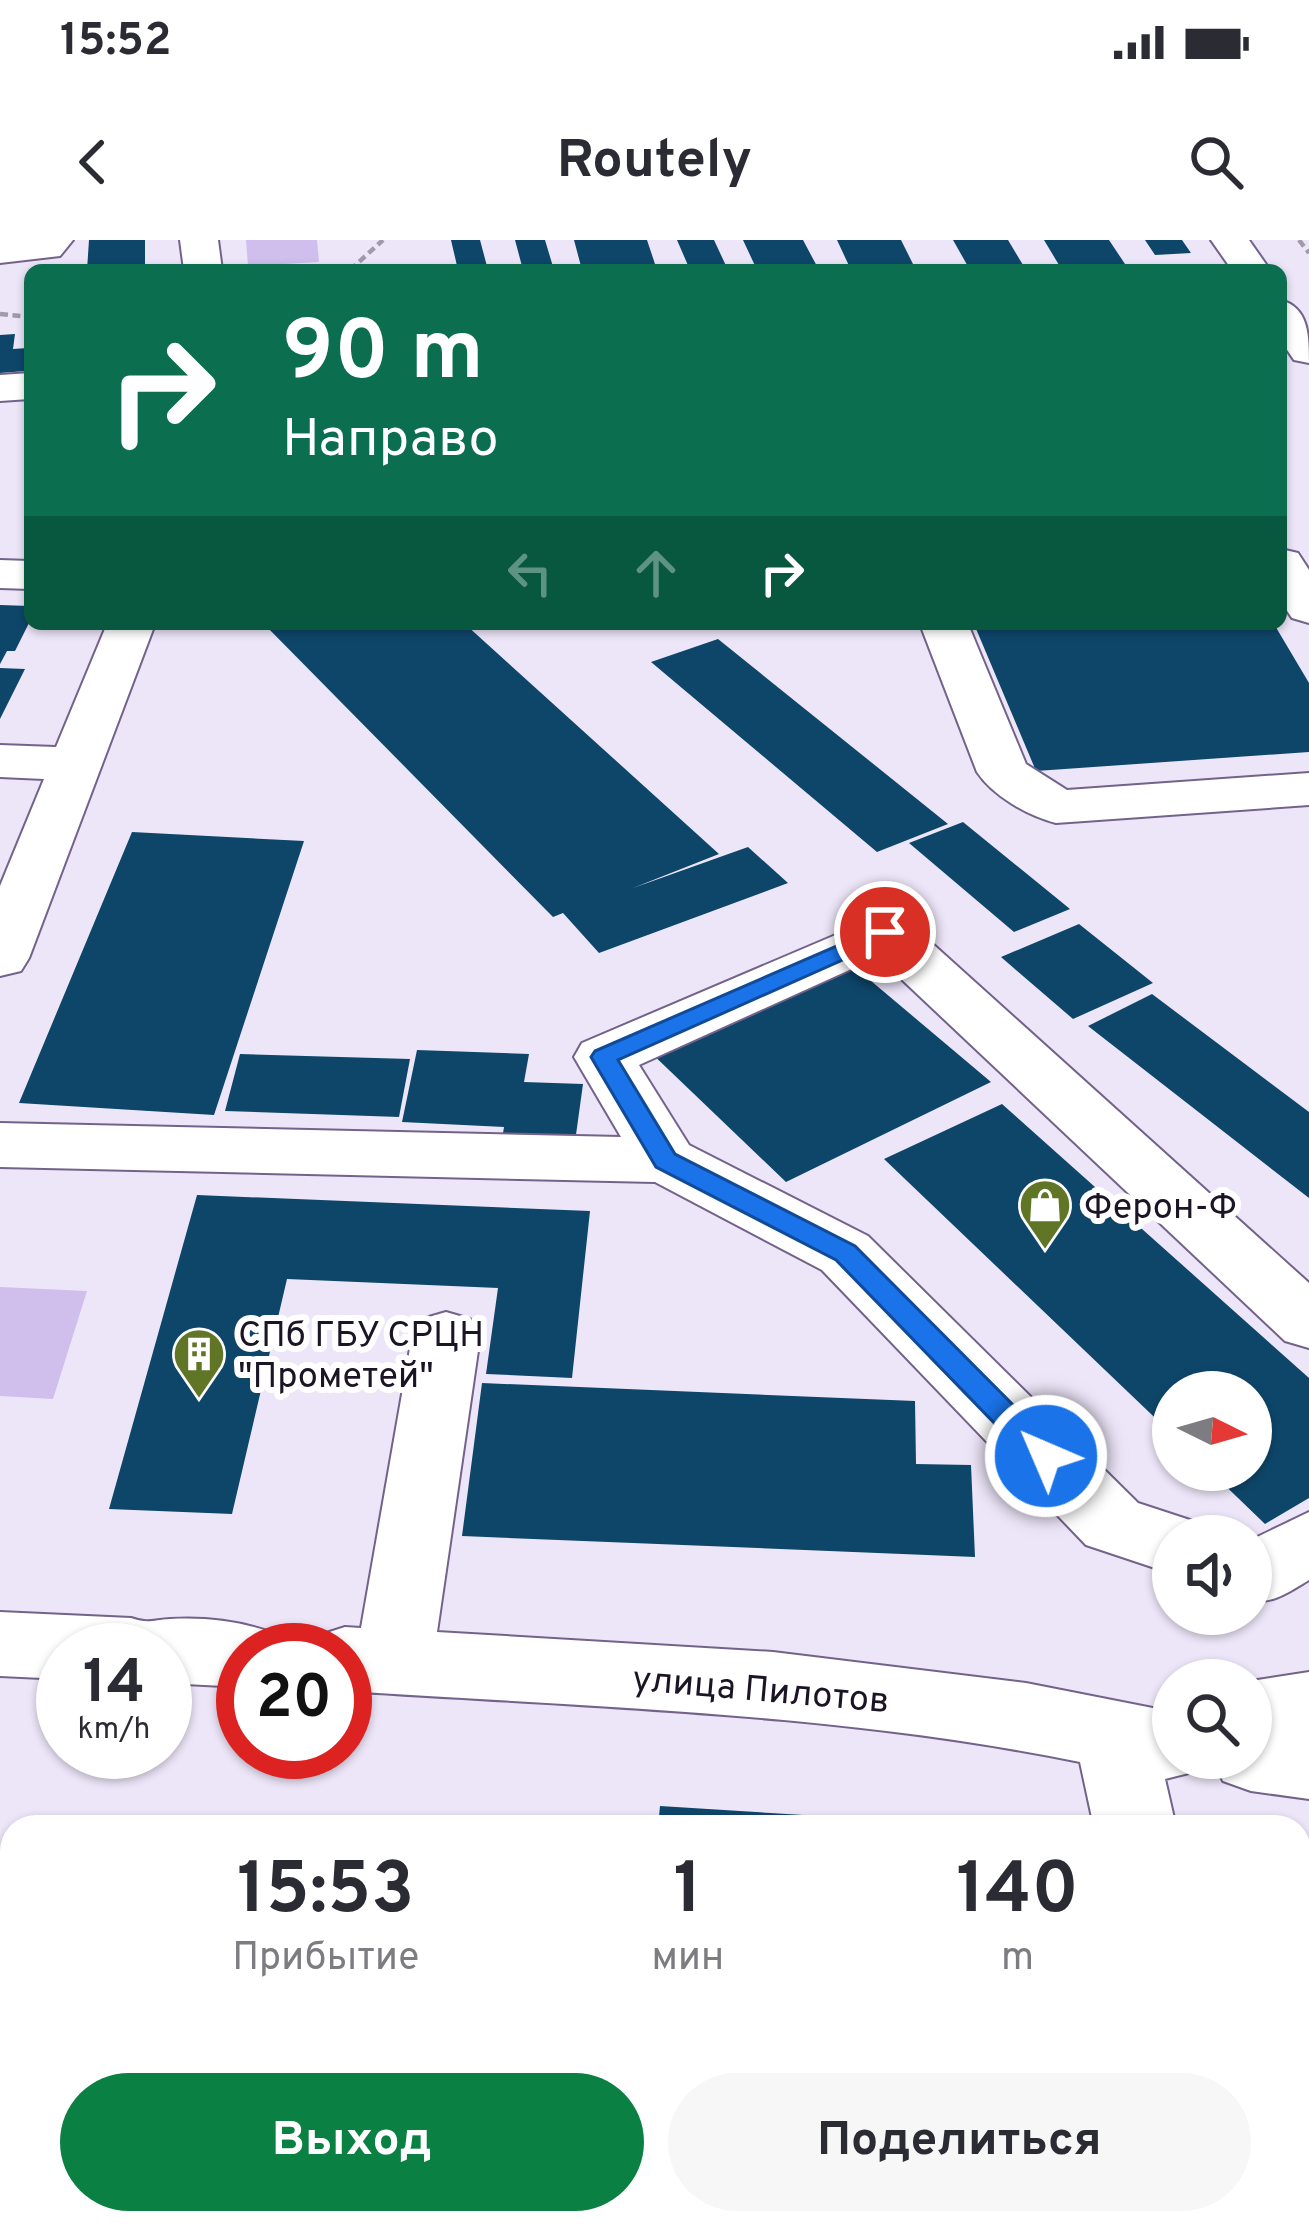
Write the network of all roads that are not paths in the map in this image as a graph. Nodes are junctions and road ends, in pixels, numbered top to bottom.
1 (0, 250) edge
2 (64, 259) edge
3 (1287, 320) edge
4 (1309, 351) edge
5 (129, 630) edge
6 (946, 630) edge
7 (0, 761) edge
8 (76, 764) junction
9 (1309, 789) edge
10 (10, 904) edge
11 (0, 958) edge
12 (0, 1145) edge
13 (666, 1160) junction
14 (1309, 1323) edge
15 (446, 1337) dead end
16 (1152, 1537) edge
17 (1309, 1541) edge
18 (1272, 1564) edge
19 (0, 1644) edge
20 (36, 1646) edge
21 (372, 1652) edge
22 (372, 1660) edge
23 (1309, 1706) edge
24 (1272, 1712) edge
25 (1152, 1734) edge
26 (1152, 1744) edge
27 (1272, 1759) edge
28 (1309, 1764) edge
29 (1138, 1815) edge

1 - 2 street
3 - 4 street
5 - 8 street
6 - 9 street
7 - 8 street
8 - 10 street
10 - 11 street
12 - 13 street
13 - 14 street
13 - 16 street
15 - 21 street
17 - 18 street
19 - 20 street
22 - 25 street, улица Пилотов
23 - 24 street
26 - 29 street
27 - 28 street

